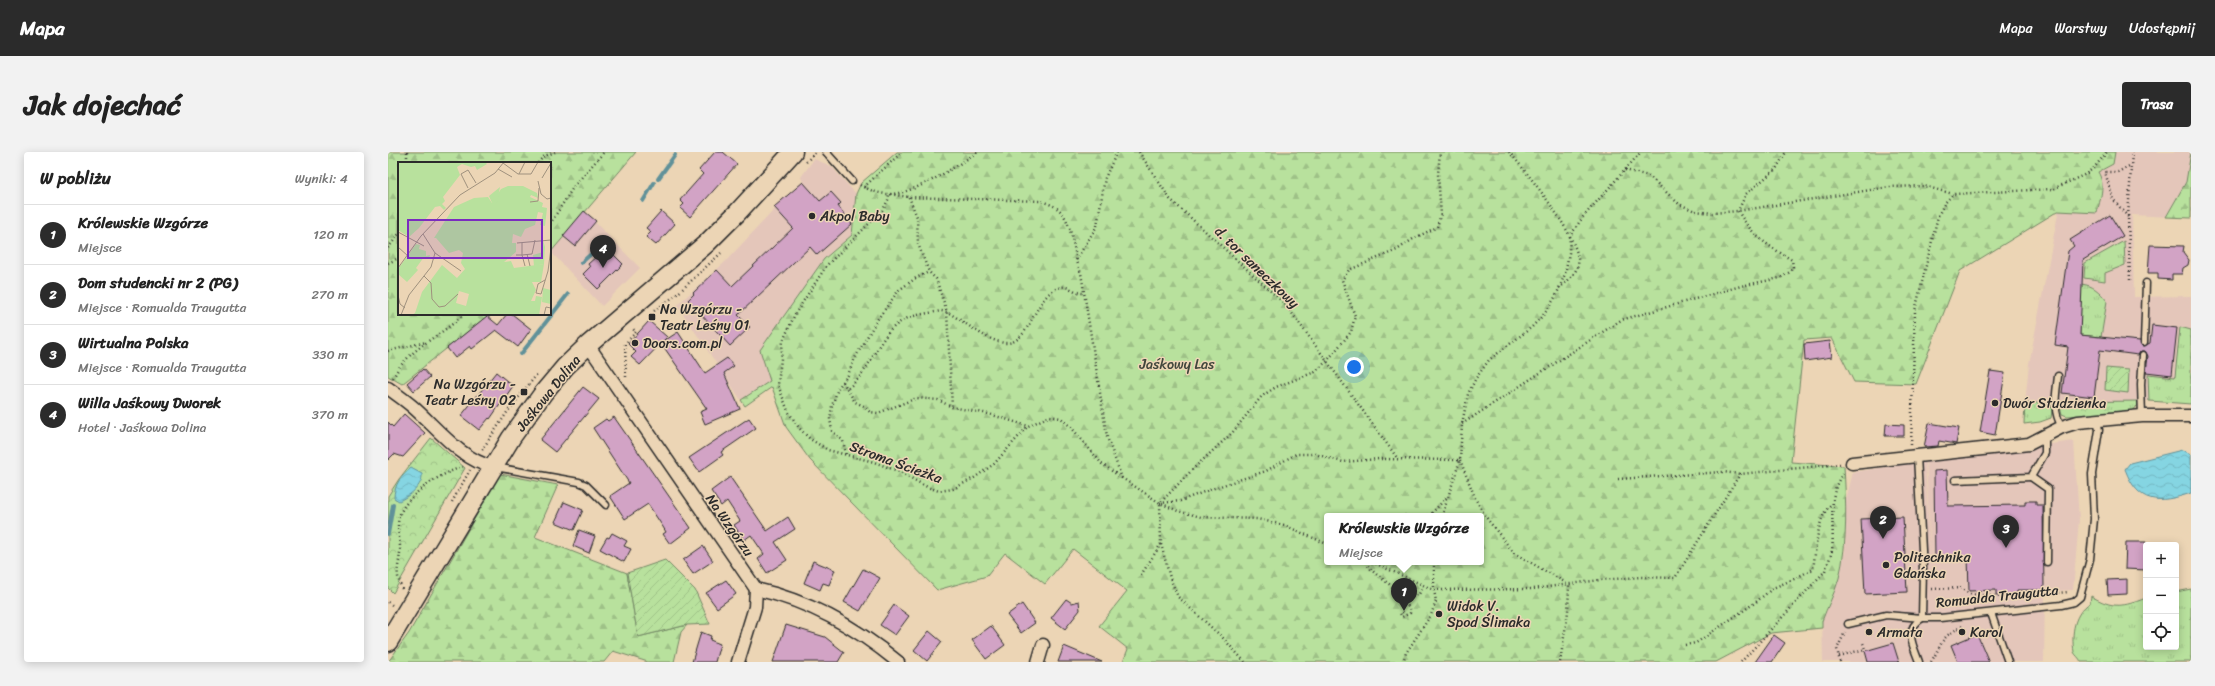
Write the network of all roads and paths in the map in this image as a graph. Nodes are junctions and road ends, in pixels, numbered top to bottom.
1 (555, 152) edge
2 (604, 152) edge
3 (793, 152) edge
4 (826, 152) edge
5 (902, 152) edge
6 (978, 152) edge
7 (1117, 152) edge
8 (1139, 152) edge
9 (1440, 152) edge
10 (1509, 152) edge
11 (1641, 152) edge
12 (1786, 152) edge
13 (2107, 152) edge
14 (2132, 152) edge
15 (539, 162) edge
16 (2131, 164) junction
17 (1625, 170) junction
18 (852, 182) joint
19 (864, 187) junction
20 (889, 194) junction
21 (1953, 194) junction
22 (909, 197) junction
23 (1738, 211) junction
24 (2128, 217) junction
25 (551, 222) edge
26 (398, 235) edge
27 (1570, 236) junction
28 (388, 248) edge
29 (398, 258) edge
30 (1076, 260) junction
31 (388, 263) edge
32 (929, 272) junction
33 (2130, 280) dead end
34 (2146, 283) dead end
35 (1559, 289) junction
36 (1084, 293) junction
37 (947, 312) junction
38 (463, 315) edge
39 (631, 328) dead end
40 (429, 341) junction
41 (2144, 342) dead end
42 (588, 345) junction
43 (388, 351) edge
44 (2143, 355) dead end
45 (1327, 361) junction
46 (2058, 376) dead end
47 (626, 381) dead end
48 (843, 382) junction
49 (390, 384) edge
50 (848, 388) junction
51 (952, 407) junction
52 (2142, 416) junction
53 (2191, 416) edge
54 (2097, 420) junction
55 (1462, 424) junction
56 (1028, 426) junction
57 (2062, 427) junction
58 (2044, 438) junction
59 (846, 455) junction
60 (1917, 456) junction
61 (1398, 459) junction
62 (1460, 460) junction
63 (1852, 463) junction
64 (472, 466) dead end
65 (493, 467) junction
66 (1740, 474) junction
67 (2031, 477) junction
68 (1122, 478) junction
69 (1618, 479) dead end
70 (1955, 480) dead end
71 (1449, 495) junction
72 (1160, 503) junction
73 (1832, 504) junction
74 (606, 505) dead end
75 (1432, 513) edge
76 (1443, 513) edge
77 (1484, 513) edge
78 (1484, 514) edge
79 (1324, 543) edge
80 (1161, 544) junction
81 (2047, 562) dead end
82 (1367, 565) edge
83 (1378, 565) edge
84 (1434, 565) edge
85 (1141, 575) dead end
86 (1569, 584) junction
87 (1423, 587) junction
88 (756, 589) junction
89 (1933, 589) dead end
90 (1434, 590) junction
91 (402, 591) dead end
92 (2070, 592) dead end
93 (2012, 596) junction
94 (1404, 601) junction
95 (2012, 601) dead end
96 (388, 602) edge
97 (392, 605) dead end
98 (1404, 612) dead end
99 (1990, 613) junction
100 (1980, 614) junction
101 (1922, 618) junction
102 (1848, 624) joint
103 (390, 634) edge
104 (1863, 643) dead end
105 (1043, 645) dead end
106 (1685, 645) dead end
107 (1839, 656) junction
108 (738, 662) edge
109 (898, 662) edge
110 (1038, 662) edge
111 (1245, 662) edge
112 (1403, 662) edge
113 (1560, 662) edge
114 (1741, 662) edge
115 (1840, 662) edge
116 (1919, 662) edge
117 (1931, 662) edge
118 (2008, 662) edge

1 - 15 path
2 - 25 path
3 - 42 street, Jaśkowa Dolina
4 - 18 lane
5 - 19 path
6 - 20 path
7 - 30 path
8 - 45 path, d. tor saneczkowy
9 - 45 path
10 - 27 path
11 - 17 path
12 - 23 path
13 - 21 path
14 - 16 path
16 - 24 path
16 - 24 path
17 - 23 path
17 - 27 path
18 - 19 path
19 - 20 path
20 - 22 path
20 - 59 path, Stroma Ścieżka
21 - 23 path
21 - 60 path
22 - 30 path
22 - 32 path
23 - 55 path
24 - 33 path
26 - 28 path
27 - 35 path
27 - 35 path
29 - 31 path
30 - 36 path
32 - 37 path
32 - 48 path
34 - 41 lane
35 - 55 path
36 - 37 path
36 - 68 path
37 - 50 path
37 - 51 path
38 - 40 path
39 - 47 path
40 - 43 path
40 - 49 path
42 - 65 street, Jaśkowa Dolina
42 - 88 street, Na Wzgórzu
44 - 52 lane
45 - 61 path, d. tor saneczkowy
45 - 72 path
46 - 57 lane
48 - 50 path
48 - 59 path
49 - 65 street
50 - 51 path
51 - 56 path
52 - 53 street
52 - 54 street
54 - 57 street
54 - 99 lane, Romualda Traugutta
55 - 62 path
56 - 59 path, Stroma Ścieżka
56 - 68 path, Stroma Ścieżka
57 - 58 street
58 - 60 street
58 - 67 lane
60 - 63 street
60 - 101 lane, Romualda Traugutta
61 - 62 path
61 - 72 path
62 - 71 path
62 - 77 path
63 - 66 path
63 - 73 path
64 - 91 path
65 - 74 lane
65 - 103 street, Jaśkowa Dolina
66 - 69 path
66 - 86 path
67 - 70 lane
67 - 81 lane
68 - 72 path, Stroma Ścieżka
71 - 75 path
71 - 76 path
72 - 79 path, Stroma Ścieżka
72 - 80 path
73 - 106 path
73 - 114 path
78 - 86 path
80 - 85 path
80 - 111 path
82 - 94 path
83 - 87 path
84 - 90 path
86 - 90 path
86 - 113 path
87 - 90 path
87 - 94 path
88 - 108 street
88 - 109 street
89 - 93 path
90 - 112 path
92 - 93 path
93 - 95 path
94 - 98 path
96 - 97 path
99 - 100 lane, Romualda Traugutta
99 - 118 lane
100 - 101 lane, Romualda Traugutta
100 - 117 path
101 - 102 lane
101 - 116 lane
102 - 107 path
104 - 107 path
105 - 110 street
107 - 115 path

